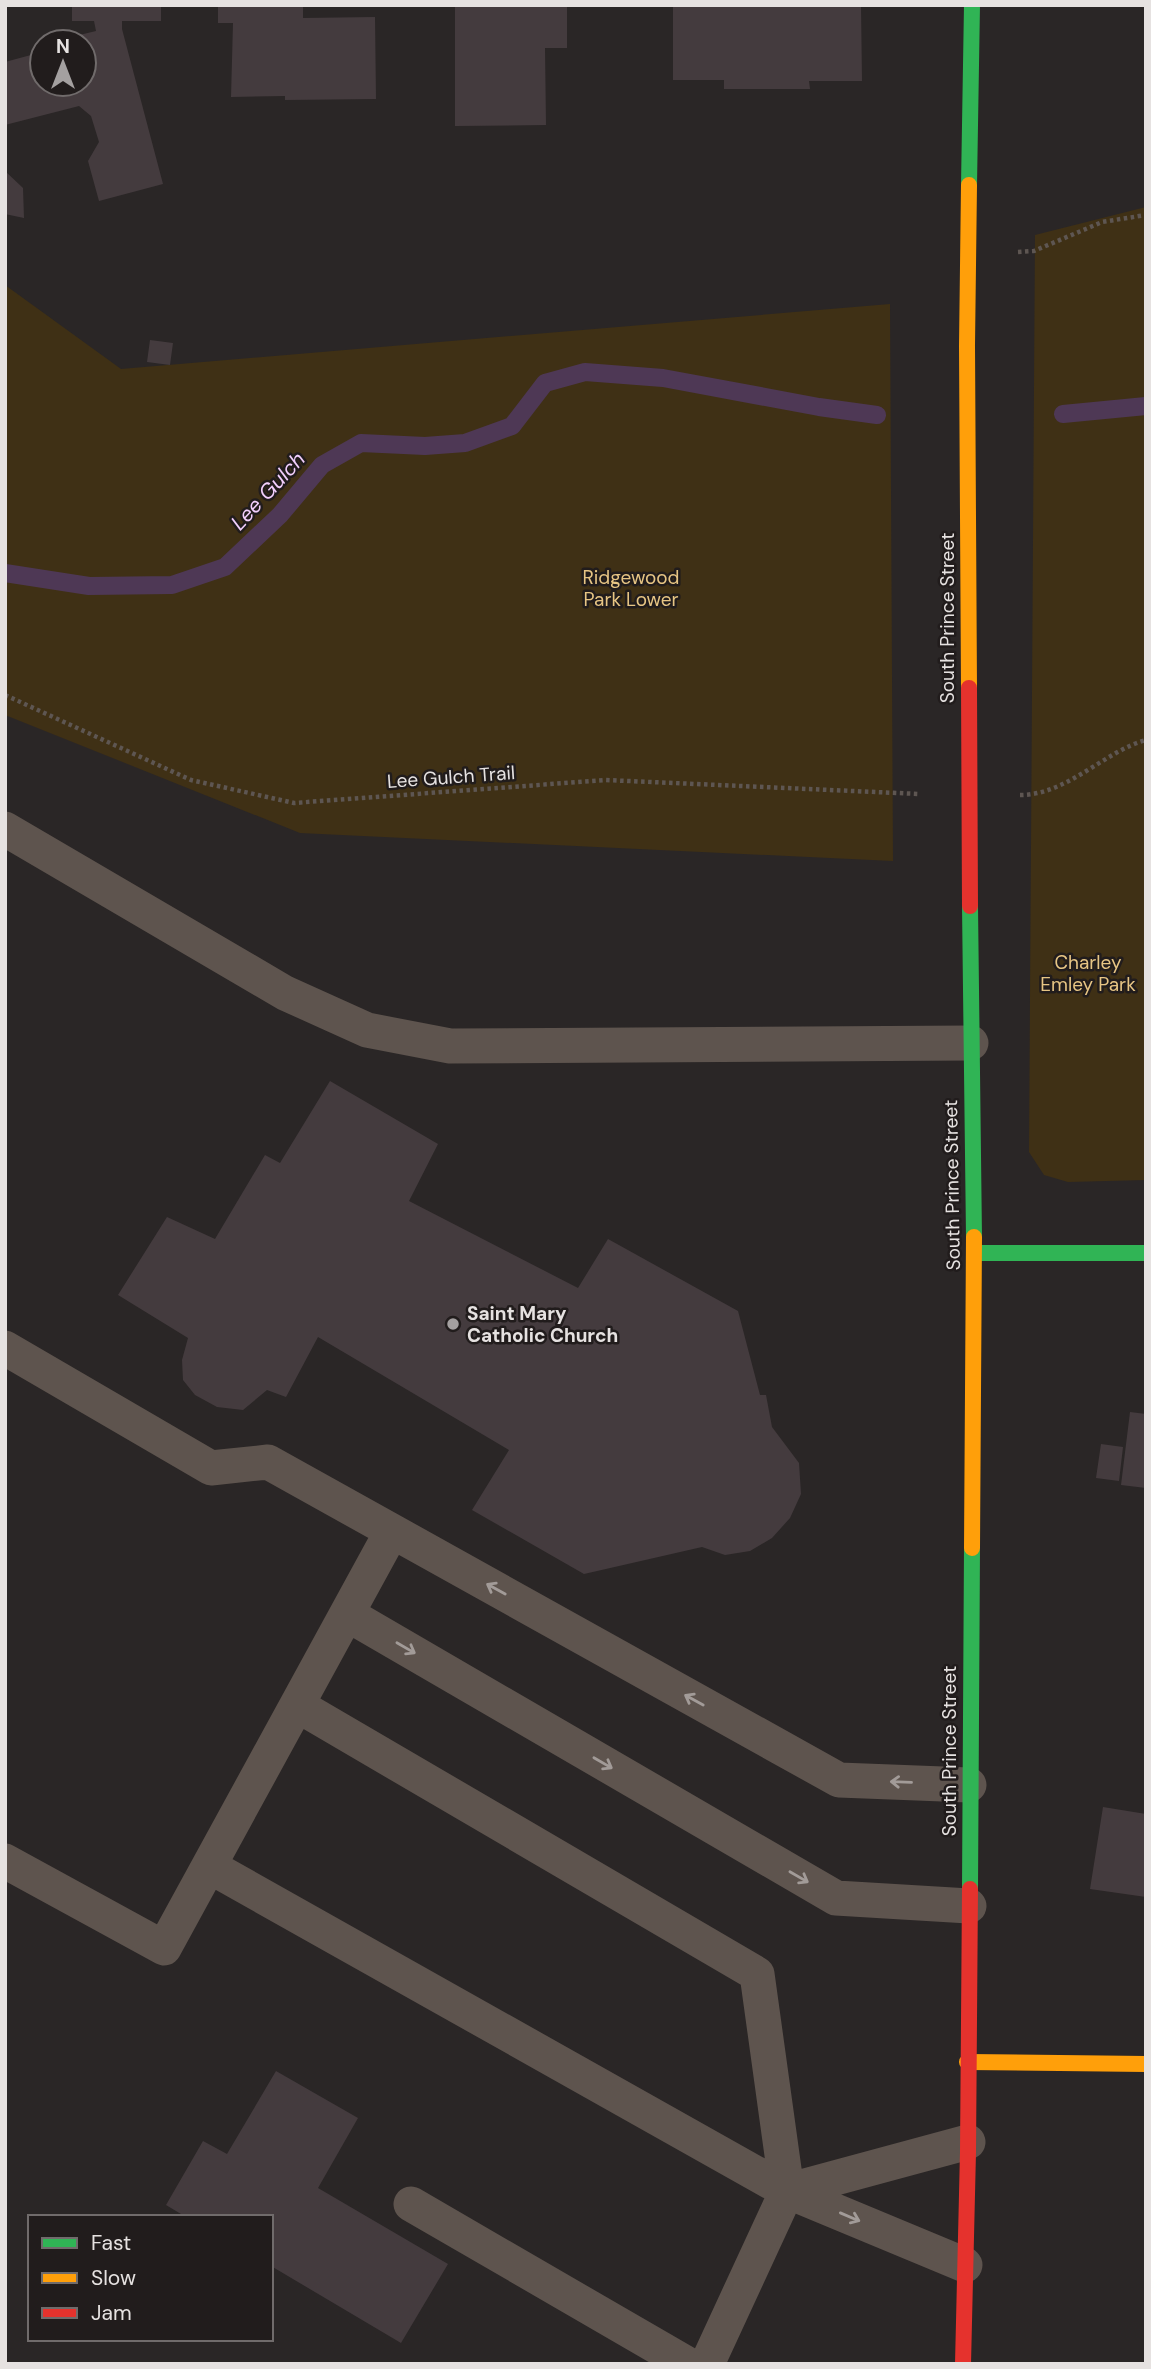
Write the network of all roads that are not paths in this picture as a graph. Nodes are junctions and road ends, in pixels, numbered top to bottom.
1 (972, 5) edge
2 (5, 829) edge
3 (971, 1043) junction
4 (974, 1253) junction
5 (1146, 1253) edge
6 (5, 1348) edge
7 (392, 1531) junction
8 (347, 1614) junction
9 (297, 1705) junction
10 (969, 1785) junction
11 (5, 1861) edge
12 (209, 1866) junction
13 (969, 1906) junction
14 (967, 2062) junction
15 (1146, 2064) edge
16 (968, 2141) junction
17 (787, 2191) junction
18 (411, 2204) dead end
19 (965, 2265) junction
20 (687, 2364) edge
21 (707, 2364) edge
22 (963, 2364) edge

1 - 3 street, South Prince Street
2 - 3 lane
3 - 4 street, South Prince Street
4 - 5 street
4 - 10 street, South Prince Street
6 - 7 lane
7 - 8 lane
10 -> 7 lane
8 - 9 lane
8 -> 13 lane
9 - 12 lane
9 - 17 lane
10 - 13 street, South Prince Street
11 - 12 lane
12 - 17 lane
13 - 14 street, South Prince Street
14 - 15 street
14 - 16 street, South Prince Street
16 - 17 lane
16 - 19 street, South Prince Street
17 -> 19 lane
17 - 21 lane
18 - 20 lane
19 - 22 street, South Prince Street

